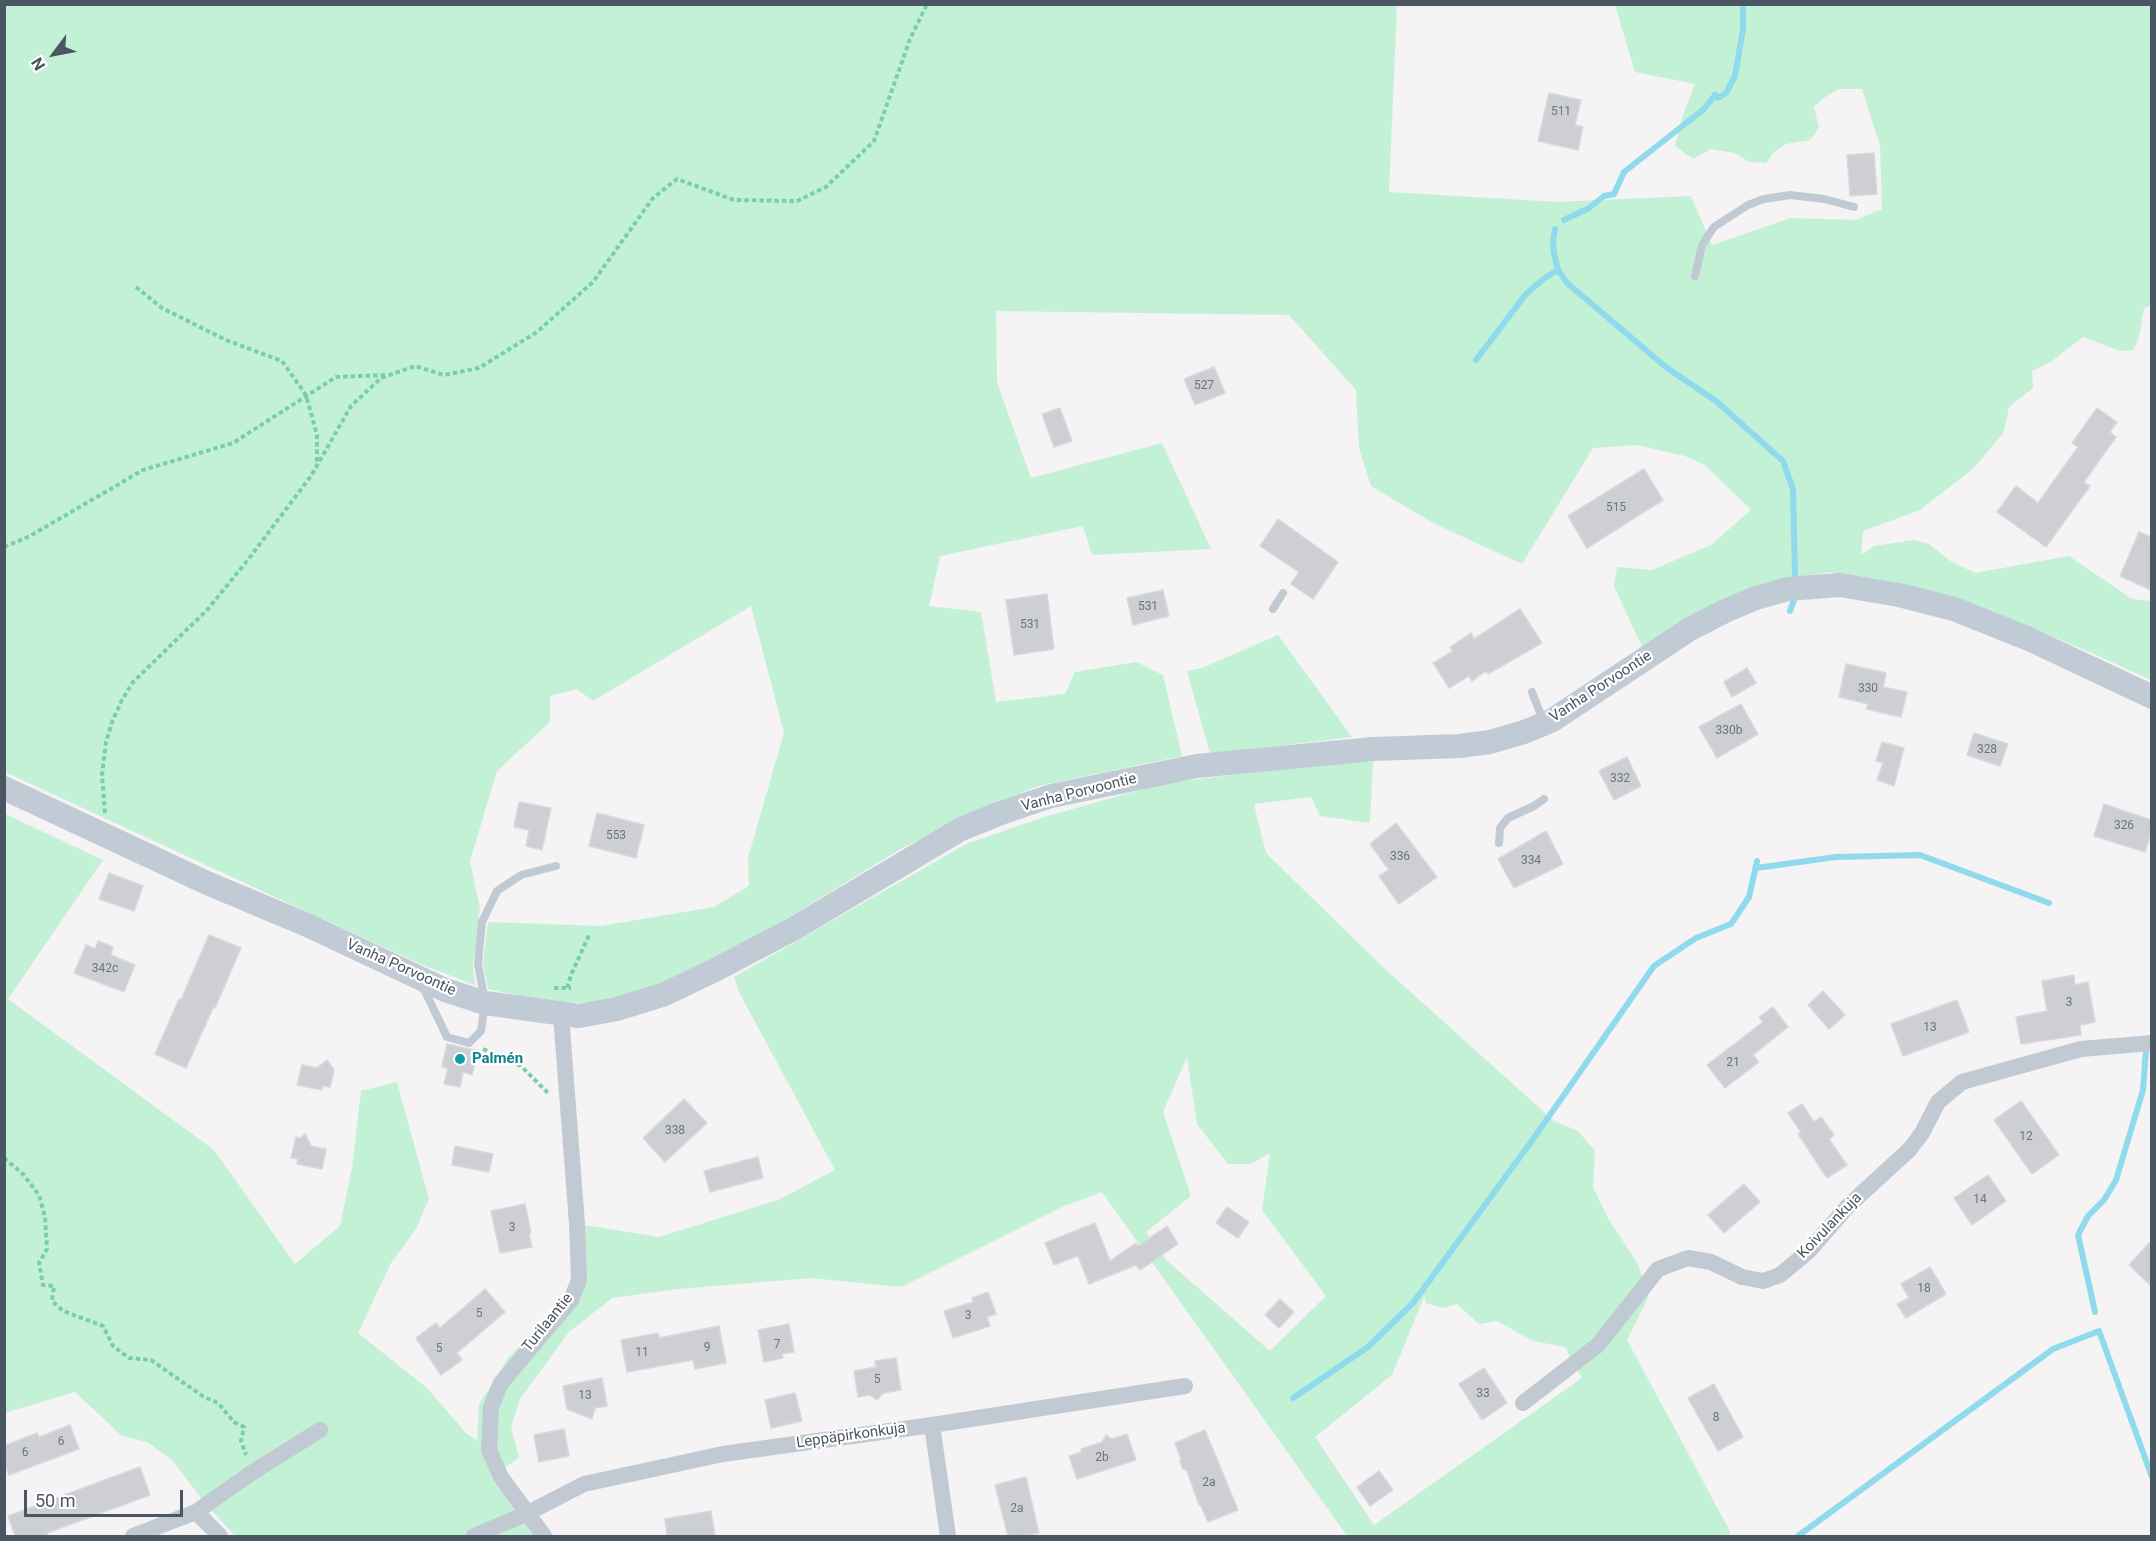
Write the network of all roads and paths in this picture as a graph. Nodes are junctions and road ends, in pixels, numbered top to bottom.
1 (927, 4) edge
2 (1854, 207) dead end
3 (1695, 276) dead end
4 (136, 287) dead end
5 (390, 375) junction
6 (306, 395) junction
7 (317, 464) junction
8 (4, 547) edge
9 (1283, 592) dead end
10 (1273, 609) dead end
11 (1533, 692) dead end
12 (2151, 697) edge
13 (1544, 724) junction
14 (4, 788) edge
15 (1544, 798) dead end
16 (104, 835) junction
17 (1499, 843) dead end
18 (556, 866) dead end
19 (590, 933) dead end
20 (419, 978) junction
21 (485, 1003) junction
22 (561, 1015) junction
23 (469, 1042) junction
24 (2151, 1043) edge
25 (569, 1114) junction
26 (4, 1158) edge
27 (1185, 1386) dead end
28 (1523, 1403) dead end
29 (932, 1425) junction
30 (320, 1430) dead end
31 (253, 1472) junction
32 (196, 1512) junction
33 (526, 1514) junction
34 (133, 1536) edge
35 (220, 1536) edge
36 (474, 1536) edge
37 (544, 1536) edge
38 (948, 1536) edge

1 - 5 path
2 - 3 lane
4 - 6 path
5 - 6 path
5 - 7 path
6 - 7 path
6 - 8 path
7 - 16 path
9 - 10 lane
11 - 13 lane
12 - 13 street, Vanha Porvoontie
13 - 22 street, Vanha Porvoontie
14 - 16 street, Vanha Porvoontie
15 - 17 lane
16 - 20 street, Vanha Porvoontie
18 - 21 lane
19 - 22 path
20 - 21 street, Vanha Porvoontie
20 - 23 lane
21 - 22 street, Vanha Porvoontie
21 - 23 lane
22 - 25 street, Turilaantie
23 - 25 path
24 - 28 street, Koivulankuja
25 - 33 street, Turilaantie
26 - 31 path
27 - 29 street, Leppäpirkonkuja
29 - 33 street, Leppäpirkonkuja
29 - 38 street
30 - 31 street
31 - 32 street
32 - 34 street
32 - 35 street
33 - 36 street, Leppäpirkonkuja
33 - 37 street, Turilaantie

